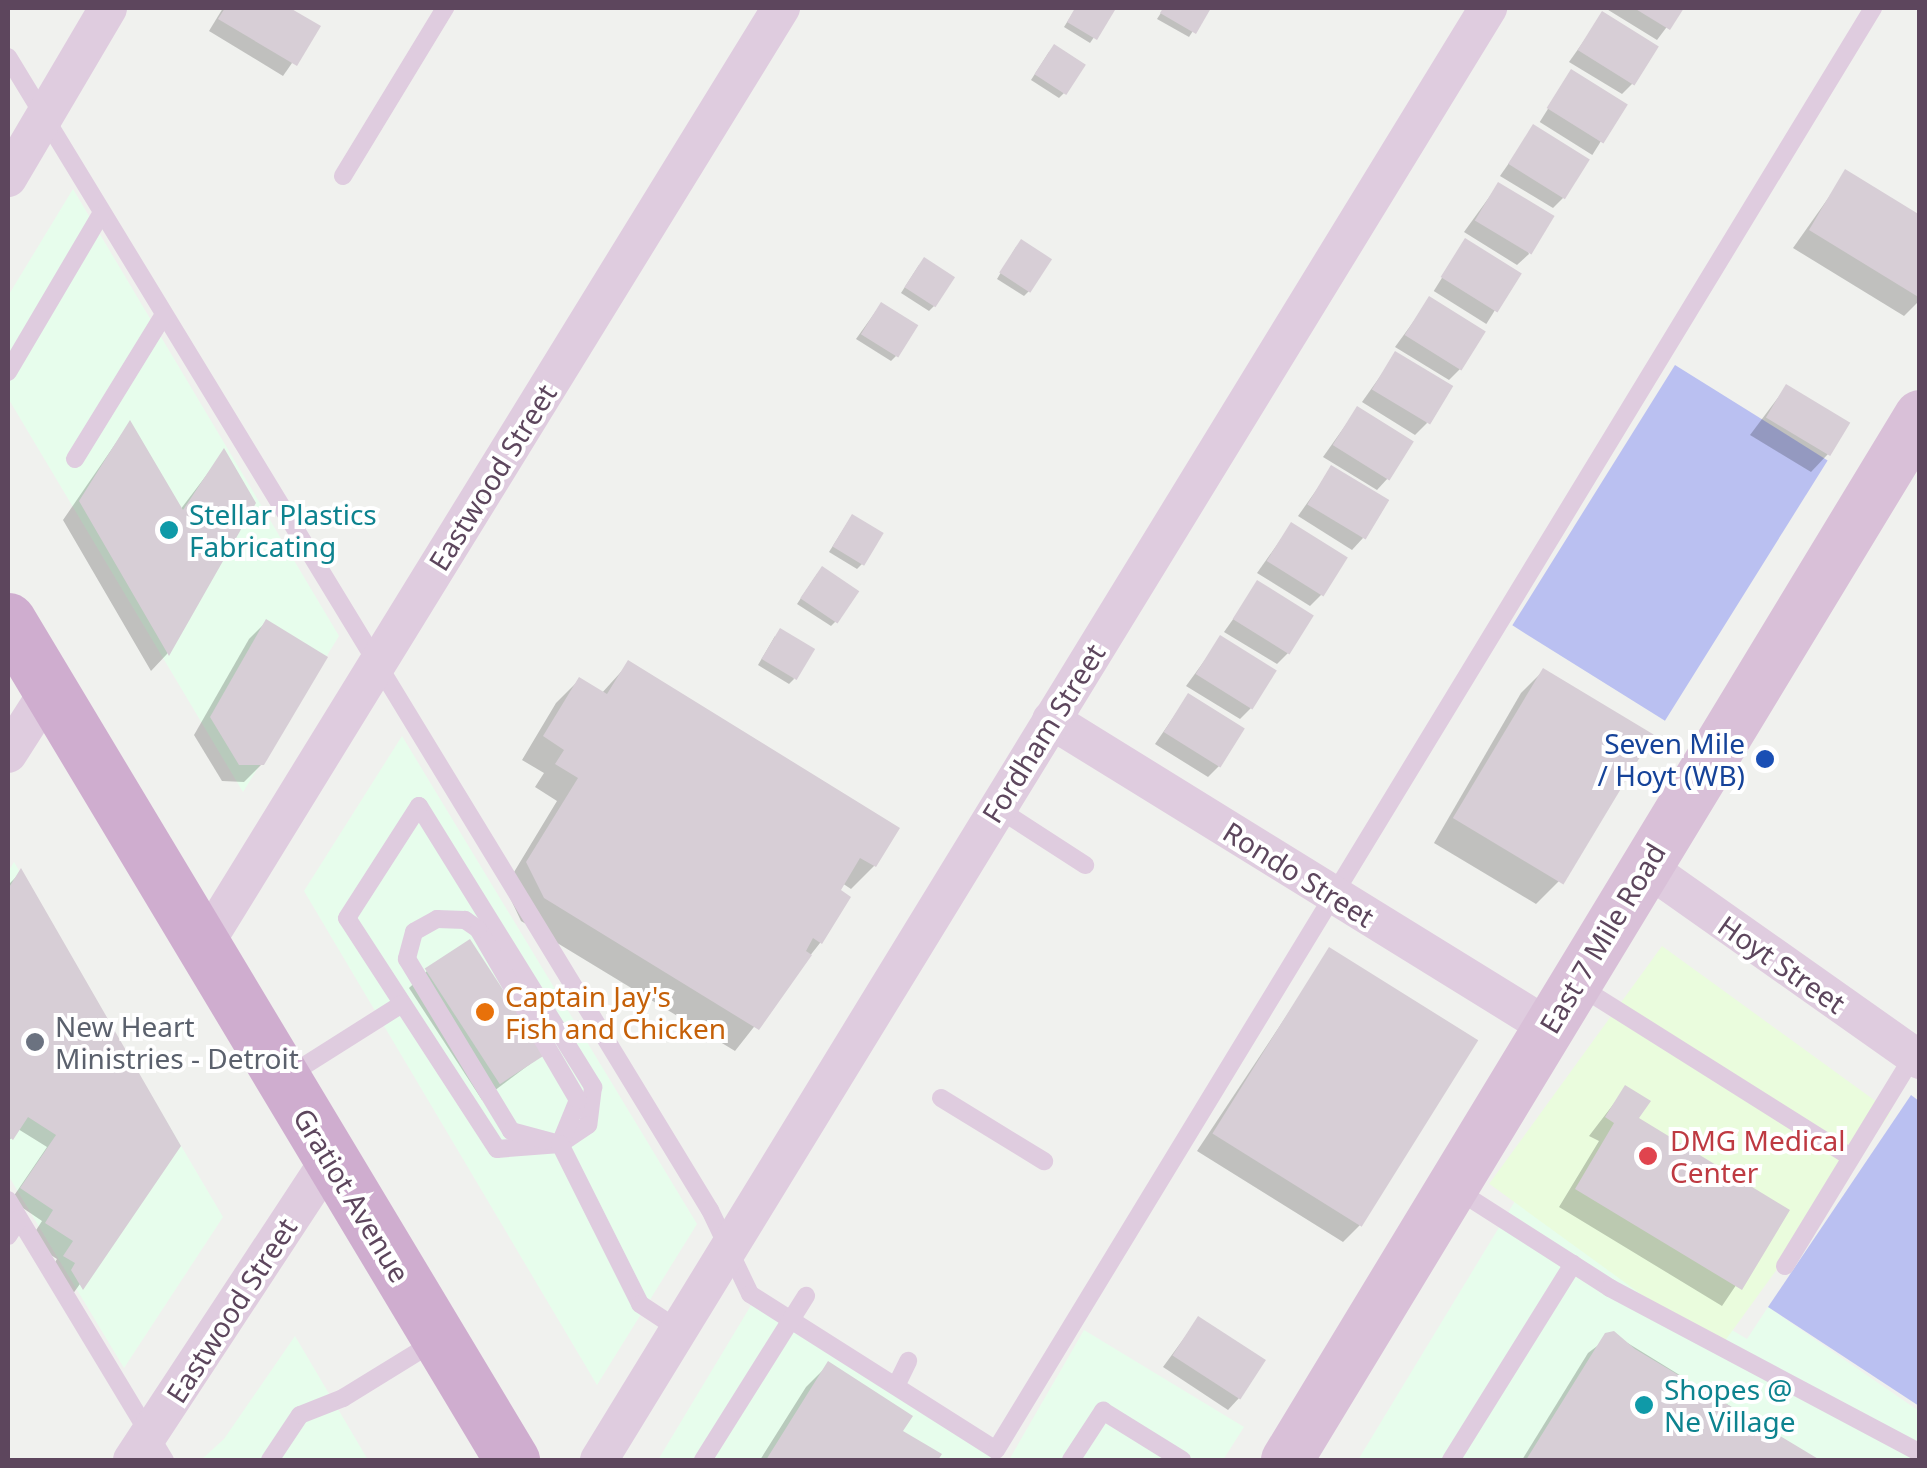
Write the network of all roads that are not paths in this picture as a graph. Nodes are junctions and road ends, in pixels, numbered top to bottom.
1 (108, 8) edge
2 (445, 8) edge
3 (781, 8) edge
4 (1488, 8) edge
5 (1873, 8) edge
6 (8, 57) edge
7 (43, 116) junction
8 (343, 176) dead end
9 (8, 178) edge
10 (100, 216) junction
11 (163, 316) junction
12 (8, 372) edge
13 (1920, 416) edge
14 (75, 459) dead end
15 (8, 620) edge
16 (376, 665) junction
17 (50, 690) junction
18 (1051, 720) junction
19 (8, 754) edge
20 (997, 808) junction
21 (1085, 865) dead end
22 (1645, 866) junction
23 (1335, 896) junction
24 (203, 947) junction
25 (1574, 984) junction
26 (402, 1004) junction
27 (1548, 1027) junction
28 (1917, 1058) edge
29 (283, 1080) junction
30 (941, 1098) dead end
31 (560, 1144) junction
32 (1851, 1157) junction
33 (330, 1158) junction
34 (1044, 1161) dead end
35 (1452, 1187) junction
36 (8, 1200) edge
37 (19, 1219) junction
38 (8, 1236) edge
39 (728, 1248) junction
40 (1573, 1264) junction
41 (1786, 1266) dead end
42 (806, 1296) dead end
43 (790, 1320) junction
44 (678, 1328) junction
45 (439, 1339) junction
46 (908, 1360) dead end
47 (896, 1386) junction
48 (149, 1452) edge
49 (1151, 1452) edge
50 (1920, 1453) edge
51 (270, 1460) edge
52 (512, 1460) edge
53 (600, 1460) edge
54 (703, 1460) edge
55 (1071, 1460) edge
56 (1182, 1460) edge
57 (1287, 1460) edge
58 (1451, 1460) edge

1 - 7 street
2 - 8 lane
3 - 16 street, Eastwood Street
4 - 18 street, Fordham Street
5 - 23 lane
6 - 7 lane
7 - 9 street
7 - 10 lane
10 - 11 lane
10 - 12 lane
11 - 14 lane
11 - 16 lane
13 - 22 street, East 7 Mile Road
15 - 17 main road, Gratiot Avenue
16 - 24 street, Eastwood Street
16 - 39 lane
17 - 19 street
17 - 24 main road, Gratiot Avenue
18 - 20 street, Fordham Street
18 - 23 street, Rondo Street
20 - 21 lane
20 - 39 street, Fordham Street
22 - 25 street, East 7 Mile Road
22 - 28 street, Hoyt Street
23 - 27 street, Rondo Street
23 - 47 lane
24 - 29 main road, Gratiot Avenue
25 - 27 street, East 7 Mile Road
25 - 32 lane
26 - 29 lane
26 - 31 lane
26 - 31 lane
27 - 35 street, East 7 Mile Road
28 - 32 lane
29 - 33 main road, Gratiot Avenue
30 - 34 lane
31 - 31 lane
31 - 44 lane
32 - 41 lane
33 - 45 main road, Gratiot Avenue
33 - 48 street, Eastwood Street
35 - 40 lane
35 - 57 street, East 7 Mile Road
36 - 37 lane
37 - 38 lane
37 - 48 lane
39 - 43 lane
39 - 44 street, Fordham Street
40 - 50 lane
40 - 58 lane
42 - 43 lane
43 - 47 lane
43 - 54 lane
44 - 53 street, Fordham Street
45 - 51 lane
45 - 52 main road, Gratiot Avenue
46 - 47 lane
49 - 55 lane
49 - 56 lane

